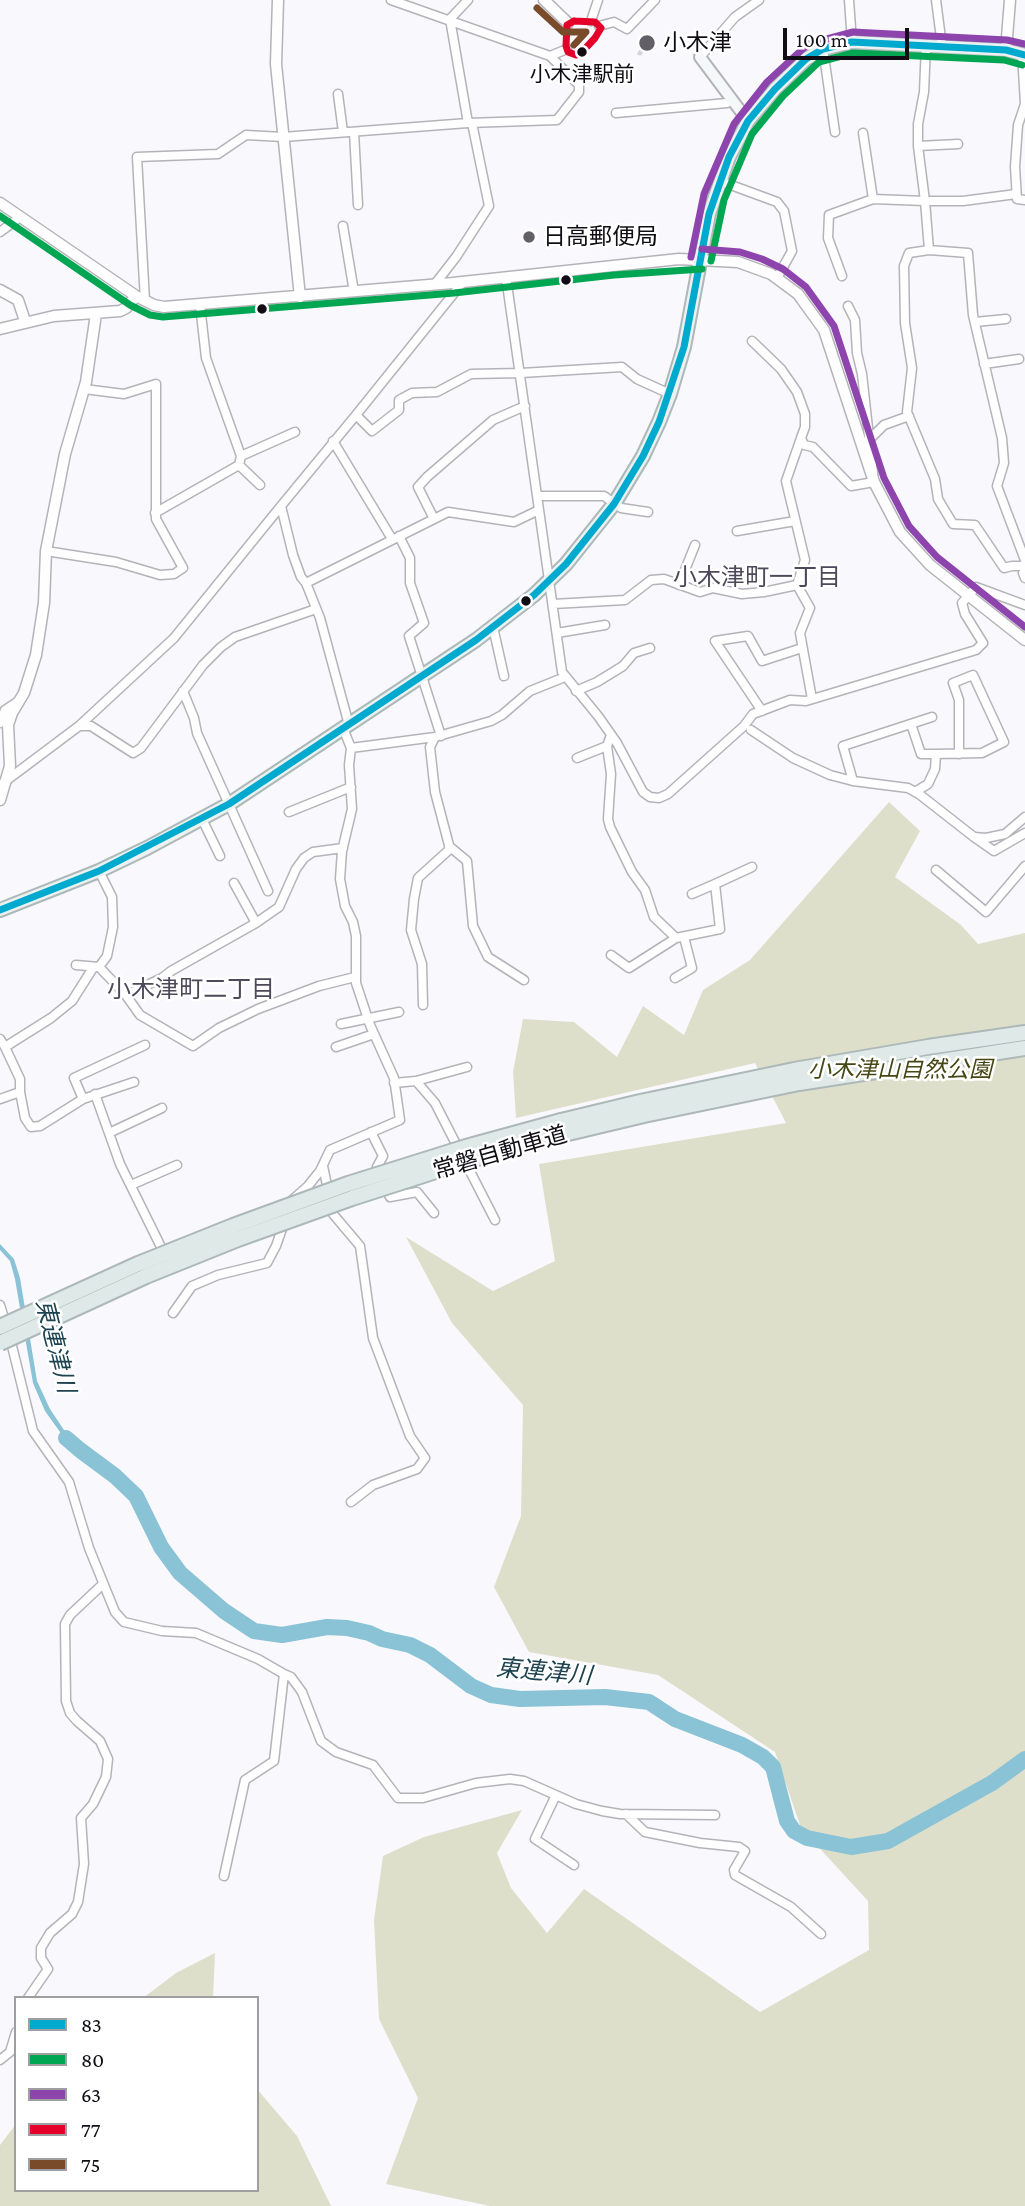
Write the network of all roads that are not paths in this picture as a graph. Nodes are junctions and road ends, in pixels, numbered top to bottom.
1 (278, 0) edge
2 (391, 0) edge
3 (468, 0) edge
4 (544, 0) edge
5 (598, 0) edge
6 (655, 0) edge
7 (757, 0) edge
8 (849, 0) edge
9 (936, 0) edge
10 (1010, 0) edge
11 (450, 19) junction
12 (591, 21) dead end
13 (568, 23) dead end
14 (599, 26) dead end
15 (852, 41) junction
16 (926, 45) junction
17 (942, 46) junction
18 (567, 49) dead end
19 (823, 49) junction
20 (1006, 50) junction
21 (1024, 54) edge
22 (550, 56) junction
23 (700, 57) joint
24 (338, 94) dead end
25 (732, 100) junction
26 (616, 113) dead end
27 (748, 121) junction
28 (470, 123) junction
29 (354, 131) junction
30 (343, 132) junction
31 (835, 132) dead end
32 (863, 133) dead end
33 (283, 137) junction
34 (958, 144) dead end
35 (918, 146) junction
36 (720, 181) junction
37 (1016, 194) junction
38 (873, 199) junction
39 (1025, 200) edge
40 (925, 201) junction
41 (0, 203) edge
42 (358, 205) dead end
43 (20, 217) junction
44 (343, 226) dead end
45 (0, 232) edge
46 (929, 250) junction
47 (701, 259) junction
48 (842, 276) dead end
49 (506, 277) junction
50 (777, 278) junction
51 (463, 282) junction
52 (435, 284) junction
53 (0, 290) edge
54 (354, 292) junction
55 (300, 297) junction
56 (141, 298) junction
57 (200, 305) junction
58 (848, 306) dead end
59 (96, 314) junction
60 (1006, 319) dead end
61 (24, 321) junction
62 (975, 323) junction
63 (0, 328) edge
64 (752, 341) dead end
65 (1019, 359) dead end
66 (984, 365) junction
67 (521, 373) junction
68 (84, 389) junction
69 (670, 394) junction
70 (525, 406) junction
71 (356, 415) junction
72 (909, 416) junction
73 (295, 432) dead end
74 (801, 438) junction
75 (869, 440) junction
76 (333, 441) junction
77 (240, 460) junction
78 (874, 482) junction
79 (260, 485) dead end
80 (537, 496) junction
81 (614, 504) junction
82 (281, 506) junction
83 (538, 509) junction
84 (648, 512) dead end
85 (155, 513) junction
86 (434, 519) junction
87 (795, 521) junction
88 (737, 531) dead end
89 (395, 537) junction
90 (695, 545) dead end
91 (46, 551) junction
92 (1025, 560) edge
93 (1025, 568) edge
94 (1025, 579) edge
95 (550, 581) junction
96 (306, 583) junction
97 (679, 585) junction
98 (797, 585) junction
99 (967, 594) junction
100 (553, 604) junction
101 (1025, 605) edge
102 (316, 609) junction
103 (605, 625) dead end
104 (493, 627) junction
105 (557, 634) junction
106 (1025, 640) edge
107 (650, 648) dead end
108 (802, 648) junction
109 (422, 675) junction
110 (504, 676) dead end
111 (565, 677) junction
112 (183, 691) junction
113 (576, 691) junction
114 (812, 699) junction
115 (20, 700) junction
116 (762, 711) junction
117 (932, 717) dead end
118 (0, 723) edge
119 (911, 724) junction
120 (79, 726) junction
121 (346, 727) junction
122 (751, 730) dead end
123 (611, 735) junction
124 (438, 736) junction
125 (607, 746) junction
126 (351, 748) junction
127 (936, 754) junction
128 (959, 754) junction
129 (577, 758) dead end
130 (853, 780) junction
131 (4, 783) edge
132 (351, 787) junction
133 (915, 792) junction
134 (0, 800) edge
135 (229, 804) junction
136 (289, 812) dead end
137 (1025, 817) edge
138 (202, 819) junction
139 (1025, 833) edge
140 (974, 837) junction
141 (449, 846) junction
142 (342, 848) junction
143 (220, 856) dead end
144 (1025, 866) edge
145 (752, 867) dead end
146 (936, 870) dead end
147 (99, 871) junction
148 (233, 883) dead end
149 (715, 884) junction
150 (268, 891) dead end
151 (692, 894) dead end
152 (0, 910) edge
153 (256, 923) junction
154 (680, 938) junction
155 (611, 955) dead end
156 (76, 965) dead end
157 (96, 968) junction
158 (355, 977) junction
159 (675, 978) dead end
160 (524, 981) dead end
161 (126, 995) junction
162 (423, 1005) dead end
163 (399, 1012) dead end
164 (368, 1019) junction
165 (341, 1024) dead end
166 (1025, 1033) edge
167 (374, 1034) junction
168 (2, 1043) edge
169 (145, 1045) dead end
170 (336, 1047) dead end
171 (1025, 1048) edge
172 (467, 1067) dead end
173 (416, 1081) junction
174 (134, 1082) dead end
175 (394, 1083) junction
176 (20, 1092) junction
177 (95, 1094) junction
178 (0, 1099) edge
179 (83, 1099) junction
180 (162, 1108) dead end
181 (563, 1128) junction
182 (372, 1132) junction
183 (109, 1133) junction
184 (177, 1165) dead end
185 (323, 1166) junction
186 (131, 1185) junction
187 (434, 1213) dead end
188 (495, 1220) dead end
189 (162, 1249) dead end
190 (0, 1305) edge
191 (173, 1313) dead end
192 (0, 1327) edge
193 (0, 1343) edge
194 (351, 1502) dead end
195 (103, 1584) junction
196 (284, 1674) junction
197 (556, 1795) junction
198 (626, 1814) junction
199 (715, 1815) dead end
200 (574, 1865) dead end
201 (224, 1877) dead end
202 (821, 1934) dead end
203 (29, 1996) edge
204 (14, 2039) edge
205 (0, 2060) edge

1 - 33 street
2 - 11 street
3 - 11 street
4 - 13 street
5 - 12 street
6 - 14 street
7 - 23 street
8 - 15 street
9 - 17 street
10 - 20 street
11 - 22 street
11 - 28 street
15 - 16 main road
15 - 19 main road
16 - 17 main road
16 - 35 street
17 - 20 main road
18 - 22 street
19 - 27 main road
19 - 31 street
20 - 21 main road
21 - 37 street
22 - 28 street
23 - 25 main road
24 - 30 street
25 - 26 street
25 - 27 main road
27 - 36 main road
28 - 29 street
28 - 52 street
29 - 30 street
29 - 42 street
30 - 33 street
32 - 38 street
33 - 55 street
33 - 56 street
34 - 35 street
35 - 40 street
36 - 47 main road
36 - 50 street
37 - 39 street
37 - 40 street
38 - 40 street
38 - 48 street
40 - 46 street
41 - 43 street
43 - 45 street
43 - 56 street
44 - 54 street
46 - 62 street
46 - 72 street
47 - 49 street
47 - 50 street
47 - 69 main road
49 - 51 street
49 - 67 street
50 - 78 street
51 - 52 street
51 - 71 street
52 - 54 street
53 - 61 street
54 - 55 street
55 - 57 street
56 - 57 street
56 - 59 street
57 - 77 street
58 - 75 street
59 - 61 street
59 - 68 street
60 - 62 street
61 - 63 street
62 - 66 street
64 - 74 street
65 - 66 street
66 - 92 street
67 - 69 street
67 - 70 street
67 - 71 street
68 - 85 street
68 - 91 street
69 - 81 main road
70 - 80 street
70 - 86 street
71 - 76 street
72 - 75 street
72 - 93 street
73 - 77 street
74 - 78 street
74 - 87 street
75 - 78 street
76 - 82 street
76 - 89 street
77 - 79 street
77 - 85 street
78 - 99 street
80 - 81 street
80 - 83 street
81 - 84 street
81 - 95 main road
82 - 96 street
82 - 120 street
83 - 86 street
83 - 95 street
85 - 91 street
86 - 89 street
87 - 88 street
87 - 98 street
89 - 96 street
89 - 109 street
90 - 97 street
91 - 115 street
93 - 94 street
95 - 100 street
95 - 104 main road
96 - 102 street
97 - 98 street
97 - 100 street
98 - 108 street
99 - 101 street
99 - 106 street
99 - 114 street
100 - 105 street
102 - 112 street
102 - 121 street
103 - 105 street
104 - 109 main road
104 - 110 street
105 - 111 street
107 - 113 street
108 - 114 street
108 - 116 street
109 - 121 main road
109 - 124 street
111 - 113 street
111 - 124 street
112 - 120 street
112 - 135 street
113 - 123 street
114 - 116 street
115 - 118 street
115 - 131 street
116 - 123 street
117 - 119 street
119 - 127 street
119 - 130 street
120 - 131 street
121 - 126 street
121 - 135 main road
122 - 130 street
123 - 125 street
124 - 126 street
124 - 141 street
125 - 129 street
125 - 154 street
126 - 132 street
127 - 128 street
127 - 133 street
128 - 128 street
130 - 133 street
131 - 134 street
132 - 136 street
132 - 142 street
133 - 140 street
135 - 138 main road
135 - 150 street
137 - 140 street
138 - 143 street
138 - 147 main road
139 - 140 street
141 - 160 street
141 - 162 street
142 - 153 street
142 - 158 street
144 - 146 street
145 - 149 street
147 - 152 main road
147 - 157 street
148 - 153 street
149 - 151 street
149 - 154 street
153 - 161 street
154 - 155 street
154 - 159 street
156 - 157 street
157 - 161 street
157 - 168 street
158 - 161 street
158 - 164 street
163 - 164 street
164 - 165 street
164 - 167 street
166 - 181 highway, 常磐自動車道
167 - 170 street
167 - 175 street
168 - 176 street
169 - 179 street
171 - 181 highway, 常磐自動車道
172 - 173 street
173 - 175 street
173 - 188 street
174 - 177 street
175 - 182 street
176 - 178 street
176 - 179 street
177 - 179 street
177 - 183 street
180 - 183 street
181 - 192 highway, 常磐自動車道, bridge
181 - 193 highway, 常磐自動車道, bridge
182 - 185 street
182 - 187 street
183 - 186 street
184 - 186 street
185 - 191 street
185 - 194 street
186 - 189 street
190 - 195 street
195 - 196 street
195 - 203 street
196 - 197 street
196 - 201 street
197 - 198 street
197 - 200 street
198 - 199 street
198 - 202 street
204 - 205 street

